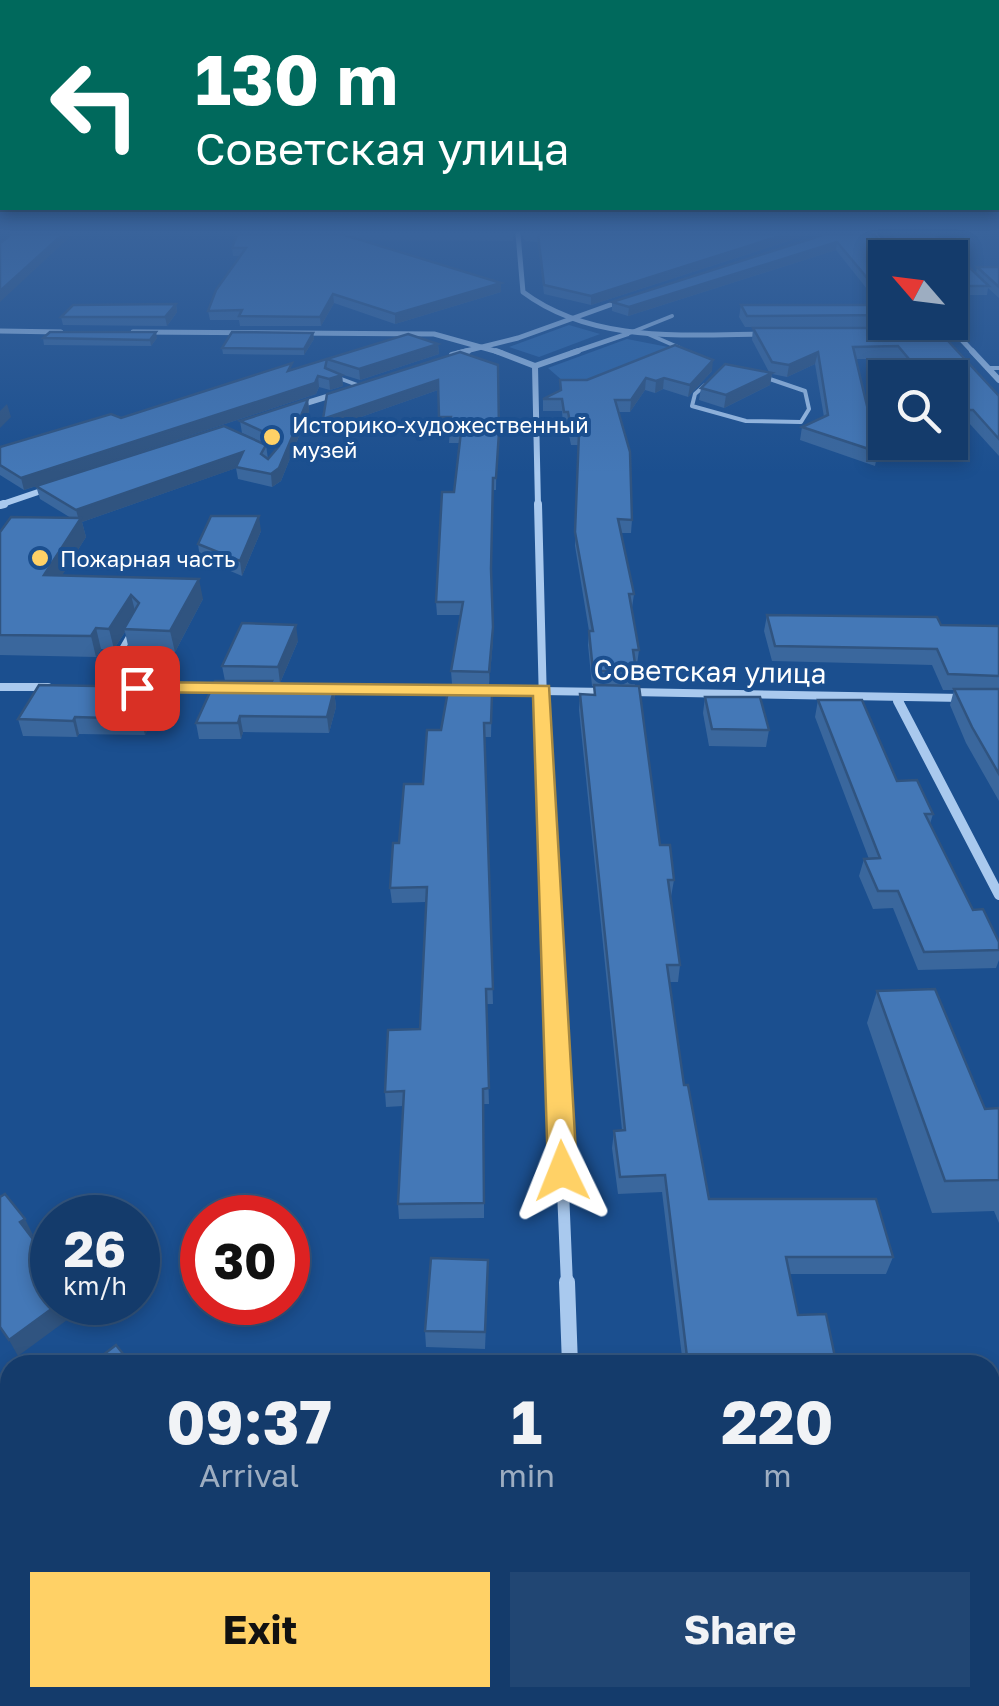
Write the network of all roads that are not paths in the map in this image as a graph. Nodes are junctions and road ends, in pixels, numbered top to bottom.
1 (563, 314) edge
2 (581, 314) edge
3 (672, 316) dead end
4 (570, 317) junction
5 (0, 332) edge
6 (76, 332) edge
7 (115, 332) edge
8 (627, 334) junction
9 (648, 334) junction
10 (782, 334) edge
11 (961, 340) edge
12 (483, 346) junction
13 (687, 352) edge
14 (450, 356) edge
15 (535, 366) junction
16 (987, 368) junction
17 (999, 368) edge
18 (330, 374) edge
19 (761, 377) edge
20 (378, 380) edge
21 (999, 380) edge
22 (708, 382) edge
23 (360, 386) junction
24 (292, 408) edge
25 (56, 486) edge
26 (0, 505) edge
27 (136, 622) edge
28 (0, 687) edge
29 (67, 687) edge
30 (84, 687) edge
31 (100, 688) junction
32 (120, 688) edge
33 (139, 688) edge
34 (236, 688) edge
35 (256, 688) edge
36 (542, 690) junction
37 (897, 698) junction
38 (982, 698) edge
39 (999, 895) edge
40 (570, 1355) edge

1 - 4 street
2 - 4 street
3 - 8 lane
4 - 8 street
4 - 12 street
5 - 6 street
7 - 12 street
8 - 9 street
8 - 15 street
9 - 10 street
9 - 13 lane
11 - 16 street
12 - 14 street
12 - 15 street
15 - 36 street
16 - 17 lane
16 - 21 street
18 - 23 lane
19 - 22 lane
20 - 23 street
23 - 24 street
25 - 26 street
27 - 31 lane
28 - 29 street
30 - 31 street
31 - 32 street
33 - 34 street
35 - 36 street, Советская улица
36 - 37 street, Советская улица
36 - 40 street
37 - 38 street, Советская улица
37 - 39 street

